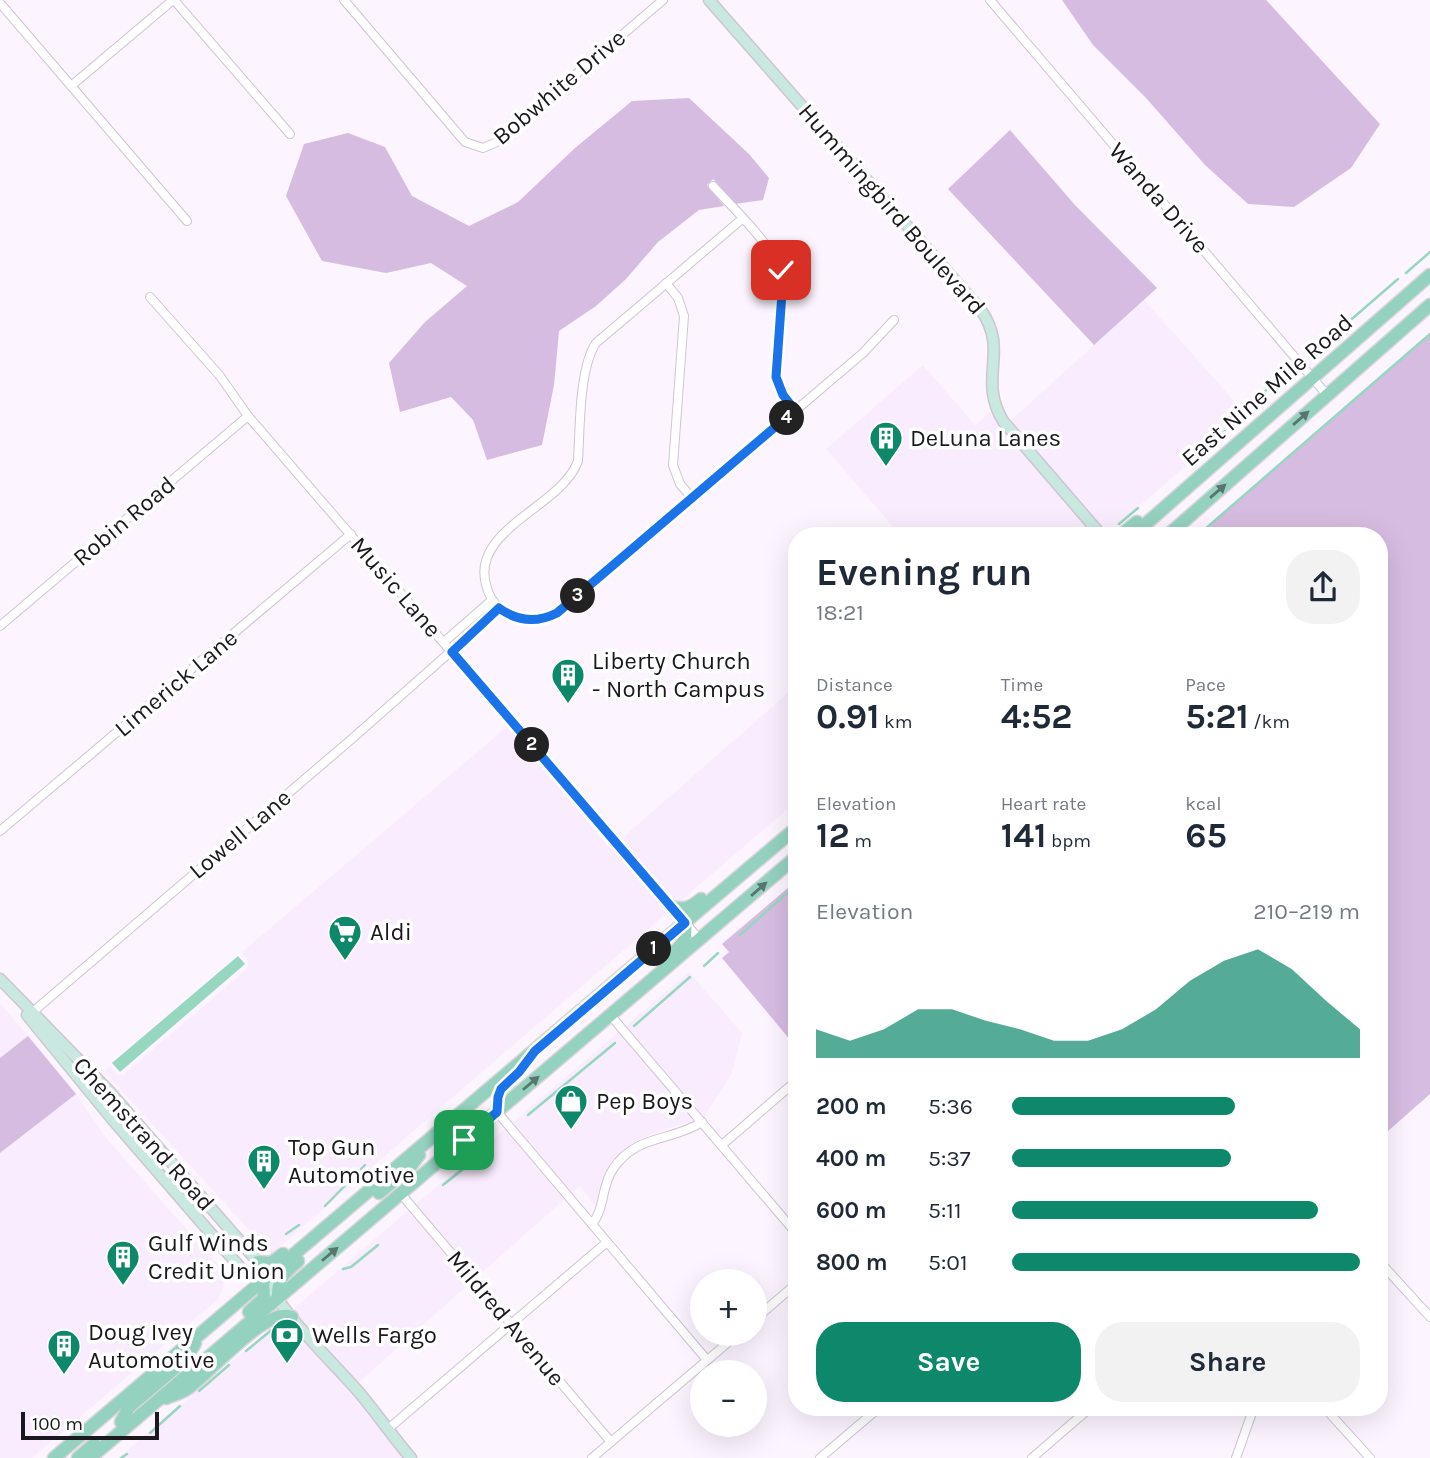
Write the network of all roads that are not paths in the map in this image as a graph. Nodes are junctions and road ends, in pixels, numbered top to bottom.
1 (173, 0) edge
2 (344, 0) edge
3 (663, 0) edge
4 (709, 0) edge
5 (990, 0) edge
6 (0, 3) edge
7 (71, 86) junction
8 (290, 134) dead end
9 (713, 186) dead end
10 (742, 219) junction
11 (187, 221) dead end
12 (1430, 275) edge
13 (666, 283) junction
14 (1430, 296) edge
15 (150, 297) dead end
16 (1430, 307) edge
17 (894, 320) dead end
18 (1362, 365) junction
19 (1311, 375) junction
20 (1327, 395) junction
21 (795, 410) junction
22 (248, 415) junction
23 (1257, 426) junction
24 (692, 498) junction
25 (1094, 527) edge
26 (1131, 527) edge
27 (1142, 527) edge
28 (1154, 527) edge
29 (1177, 527) edge
30 (351, 534) junction
31 (492, 600) junction
32 (499, 608) junction
33 (0, 625) edge
34 (444, 642) junction
35 (452, 652) junction
36 (0, 831) edge
37 (788, 835) edge
38 (772, 849) junction
39 (788, 864) edge
40 (672, 907) junction
41 (685, 923) junction
42 (700, 940) junction
43 (656, 947) junction
44 (0, 980) edge
45 (30, 1014) junction
46 (611, 1016) junction
47 (542, 1030) dead end
48 (535, 1051) junction
49 (519, 1063) junction
50 (788, 1088) edge
51 (497, 1112) junction
52 (702, 1122) junction
53 (429, 1139) junction
54 (722, 1145) junction
55 (401, 1194) junction
56 (788, 1223) edge
57 (592, 1224) junction
58 (607, 1242) junction
59 (258, 1262) junction
60 (1388, 1270) edge
61 (263, 1280) junction
62 (788, 1291) edge
63 (278, 1298) junction
64 (767, 1309) edge
65 (292, 1317) junction
66 (1430, 1317) edge
67 (511, 1324) junction
68 (201, 1333) junction
69 (724, 1346) edge
70 (707, 1360) joint
71 (690, 1375) edge
72 (153, 1404) junction
73 (869, 1416) edge
74 (1081, 1416) edge
75 (1251, 1416) edge
76 (1332, 1416) edge
77 (98, 1421) junction
78 (121, 1422) junction
79 (388, 1429) junction
80 (611, 1442) junction
81 (1034, 1457) edge
82 (54, 1458) edge
83 (66, 1458) edge
84 (78, 1458) edge
85 (90, 1458) edge
86 (411, 1458) edge
87 (592, 1458) edge
88 (820, 1458) edge
89 (1236, 1458) edge
90 (1370, 1458) edge

1 - 7 street
1 - 8 street
2 - 3 street, Bobwhite Drive
4 - 25 street, Hummingbird Boulevard
5 - 19 street, Wanda Drive
6 - 7 street
7 - 11 street
9 - 10 street
10 - 13 street
10 - 21 street
12 - 19 main road, East Nine Mile Road
13 - 24 street
13 - 31 street
14 - 18 main road
15 - 22 street, Music Lane
16 - 18 main road, East Nine Mile Road
17 - 21 street
18 - 20 main road, East Nine Mile Road
19 - 20 street, Wanda Drive
19 - 23 main road, East Nine Mile Road
19 - 26 main road
29 -> 20 main road, East Nine Mile Road
21 - 24 street
22 - 30 street, Music Lane
22 - 33 street, Robin Road
23 - 27 main road, East Nine Mile Road
23 - 28 main road
24 - 32 street
30 - 34 street, Music Lane
30 - 36 street, Limerick Lane
31 - 32 street
31 - 34 street
32 - 35 street, Lowell Lane
34 - 35 street, Music Lane
35 - 40 street, Music Lane
35 - 45 street, Lowell Lane
37 - 38 main road
38 - 40 main road
38 - 41 main road
42 -> 39 main road
40 - 41 street, Music Lane
41 - 42 street, Music Lane
41 - 43 main road
41 - 46 main road
42 - 46 main road
43 - 47 main road
43 - 48 main road
44 - 45 street, Chemstrand Road
45 - 59 street, Chemstrand Road
45 - 61 street, Chemstrand Road
51 -> 46 main road
46 - 52 street
48 - 49 main road
48 - 51 main road
49 - 53 main road
49 - 59 main road
50 - 54 street
51 - 55 main road
51 - 57 street
52 - 54 street
52 - 57 street
53 - 61 main road
53 - 63 main road
54 - 56 street
63 -> 55 main road
55 - 67 street, Mildred Avenue
57 - 58 street
58 - 67 street
58 - 70 street
59 - 61 street, Chemstrand Road
60 - 66 street
61 - 63 street, Chemstrand Road
61 - 68 main road
61 - 78 main road
62 - 64 street
63 - 65 street, Chemstrand Road
63 - 72 main road
65 - 72 main road
65 - 79 street, Chemstrand Road
67 - 79 street
67 - 80 street, Mildred Avenue
68 - 77 main road
68 - 78 main road
69 - 70 street
71 - 80 street
72 - 85 main road
73 - 88 street
74 - 81 street
75 - 89 street
76 - 90 street
77 - 82 main road
77 - 83 main road
78 - 84 main road
79 - 86 street, Chemstrand Road
80 - 87 street

